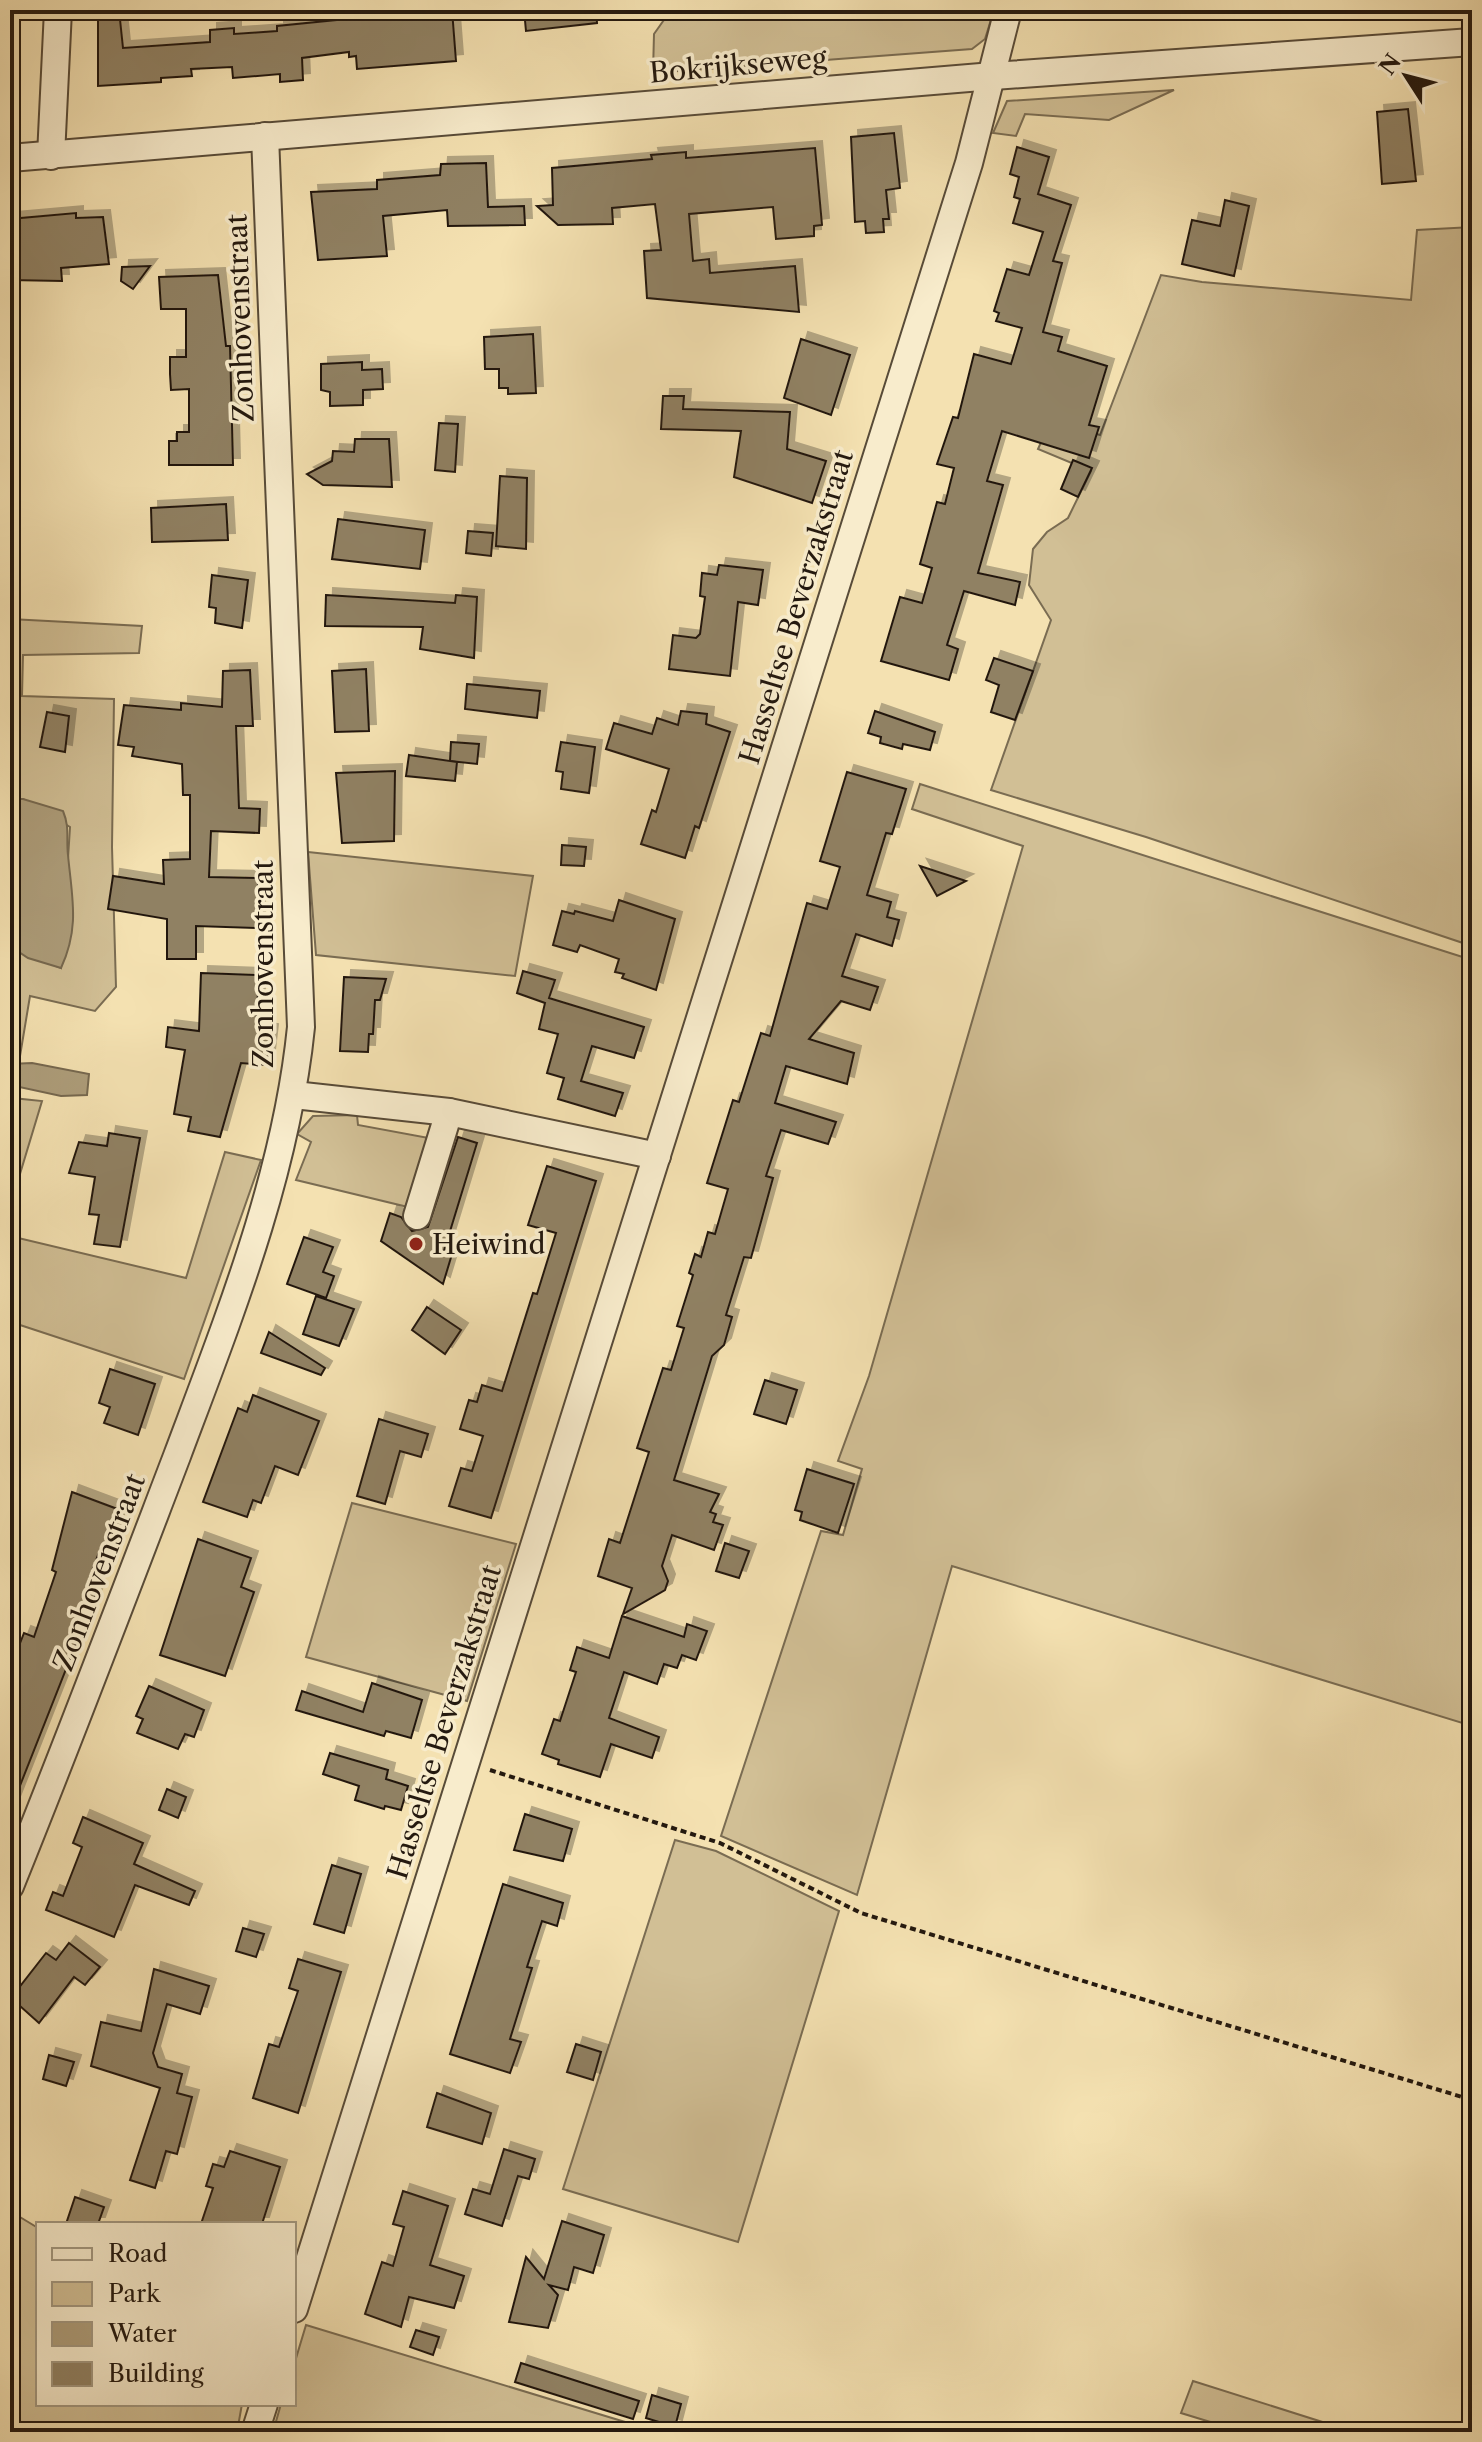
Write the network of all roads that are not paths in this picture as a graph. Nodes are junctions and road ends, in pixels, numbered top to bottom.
1 (58, 10) edge
2 (1008, 10) edge
3 (1472, 42) edge
4 (993, 76) junction
5 (265, 136) junction
6 (51, 156) junction
7 (10, 158) edge
8 (294, 1095) junction
9 (449, 1112) junction
10 (657, 1156) junction
11 (417, 1216) dead end
12 (10, 1886) edge
13 (296, 2303) edge
14 (263, 2406) edge
15 (255, 2432) edge

1 - 6 street
2 - 4 street, Hasseltse Beverzakstraat
3 - 4 street, Bokrijkseweg
4 - 5 street, Bokrijkseweg
4 - 10 street, Hasseltse Beverzakstraat
5 - 6 street, Bokrijkseweg
5 - 8 street, Zonhovenstraat
6 - 7 street, Bokrijkseweg
8 - 9 street
8 - 12 street, Zonhovenstraat
9 - 10 street
9 - 11 street
10 - 13 street, Hasseltse Beverzakstraat
14 - 15 street

